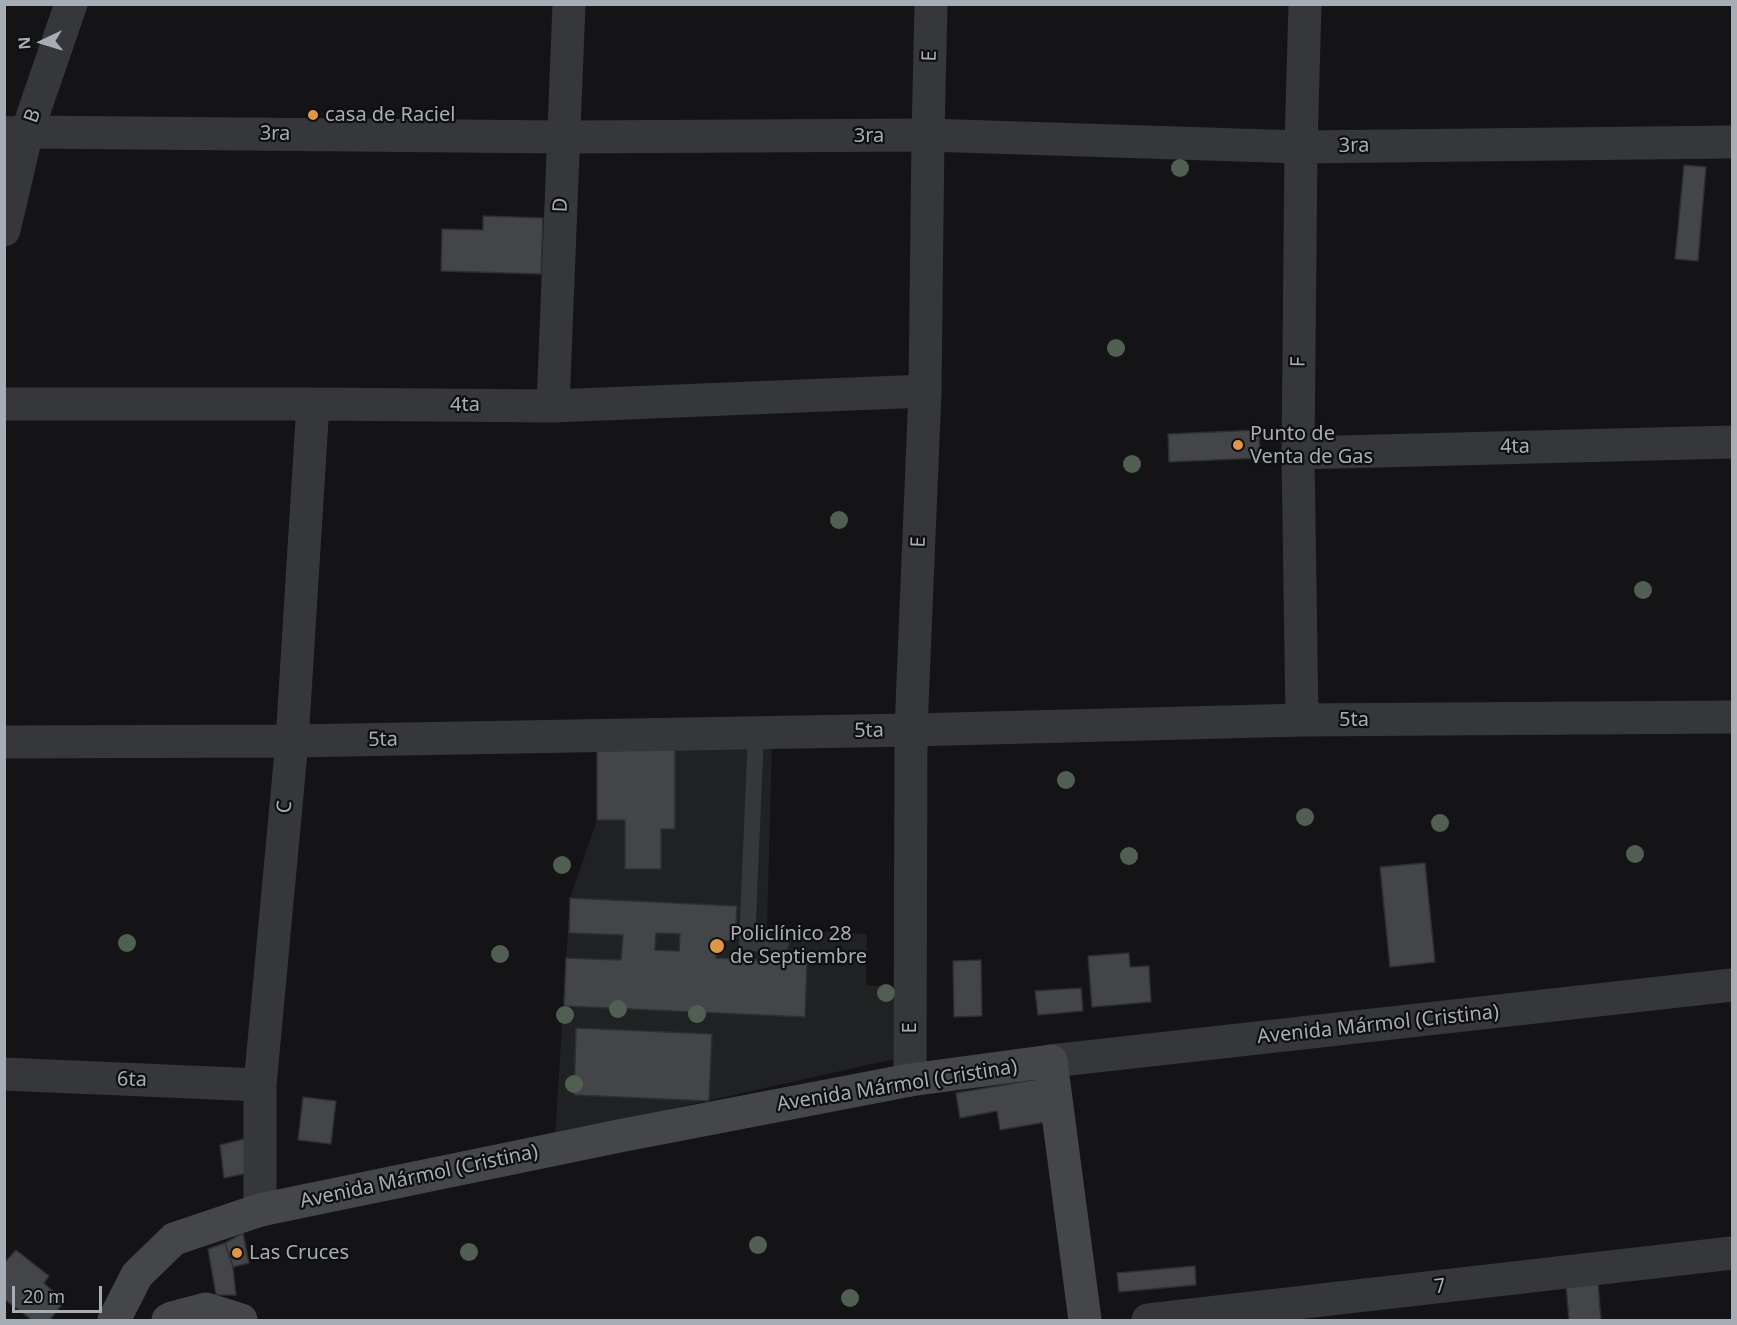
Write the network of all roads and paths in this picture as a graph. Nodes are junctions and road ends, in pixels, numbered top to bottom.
1 (71, 4) edge
2 (568, 4) edge
3 (931, 4) edge
4 (1305, 4) edge
5 (16, 133) edge
6 (928, 135) junction
7 (564, 137) junction
8 (1732, 142) edge
9 (1301, 147) junction
10 (4, 230) edge
11 (926, 391) junction
12 (4, 404) edge
13 (313, 404) junction
14 (553, 406) junction
15 (1732, 442) edge
16 (1298, 453) junction
17 (1732, 717) edge
18 (1302, 720) junction
19 (911, 730) junction
20 (756, 733) junction
21 (292, 741) junction
22 (4, 742) edge
23 (781, 944) dead end
24 (1732, 985) edge
25 (1051, 1061) junction
26 (4, 1074) edge
27 (910, 1080) junction
28 (260, 1085) junction
29 (260, 1210) junction
30 (1732, 1253) edge
31 (114, 1320) edge
32 (168, 1320) edge
33 (241, 1320) edge
34 (1085, 1320) edge
35 (1148, 1320) edge

1 - 5 street, B
2 - 7 street, D
3 - 6 street, E
4 - 9 street, F
5 - 7 street, 3ra
5 - 10 street, B
6 - 7 street, 3ra
6 - 9 street, 3ra
6 - 11 street, E
7 - 14 street, D
8 - 9 street, 3ra
9 - 16 street, F
11 - 14 street, 4ta
11 - 19 street, E
12 - 13 street, 4ta
13 - 14 street, 4ta
13 - 21 street, C
15 - 16 street, 4ta
16 - 18 street, F
17 - 18 street, 5ta
18 - 19 street, 5ta
19 - 20 street, 5ta
19 - 27 street, E
20 - 21 street, 5ta
20 - 23 lane
21 - 22 street, 5ta
21 - 28 street, C
24 - 25 street, Avenida Mármol (Cristina)
25 - 27 main road, Avenida Mármol (Cristina)
25 - 34 main road
26 - 28 street, 6ta
27 - 29 main road, Avenida Mármol (Cristina)
28 - 29 street, C
29 - 31 main road, Avenida Mármol (Cristina)
30 - 35 street, 7
32 - 33 main road

